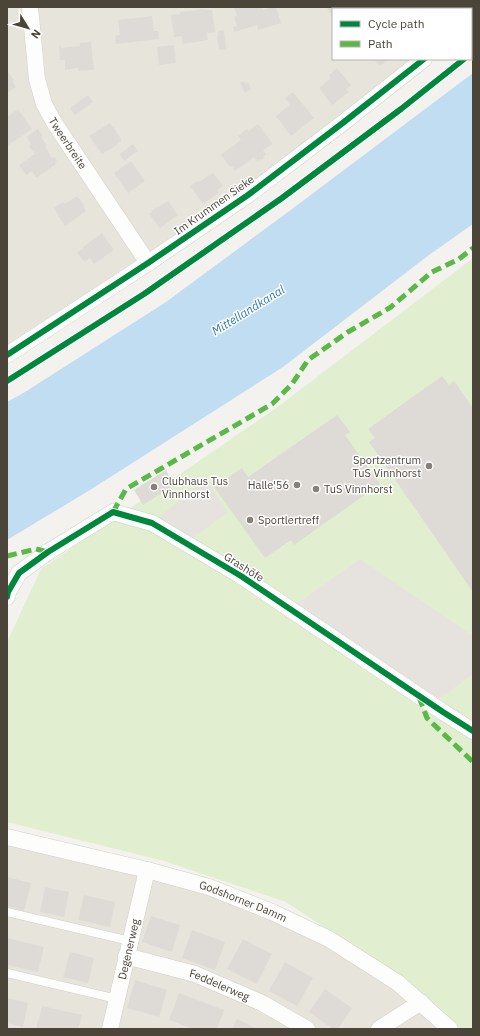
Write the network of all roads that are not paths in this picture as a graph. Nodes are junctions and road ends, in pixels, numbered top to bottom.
1 (30, 7) edge
2 (423, 60) edge
3 (148, 263) junction
4 (7, 355) edge
5 (7, 597) edge
6 (473, 731) edge
7 (7, 837) edge
8 (147, 870) junction
9 (7, 912) edge
10 (128, 949) junction
11 (7, 973) edge
12 (117, 999) junction
13 (421, 1002) junction
14 (110, 1029) edge
15 (307, 1029) edge
16 (379, 1029) edge
17 (450, 1029) edge

1 - 3 street, Tweerbreite
2 - 3 street, Im Krummen Sieke
3 - 4 street, Im Krummen Sieke
5 - 6 street, Grashöfe
7 - 8 street, Godshorner Damm
8 - 10 street, Degenerweg
8 - 13 street, Godshorner Damm
9 - 10 lane
10 - 12 street, Degenerweg
10 - 15 street, Feddelerweg
11 - 12 lane
12 - 14 street, Degenerweg
13 - 16 street
13 - 17 street, Godshorner Damm

